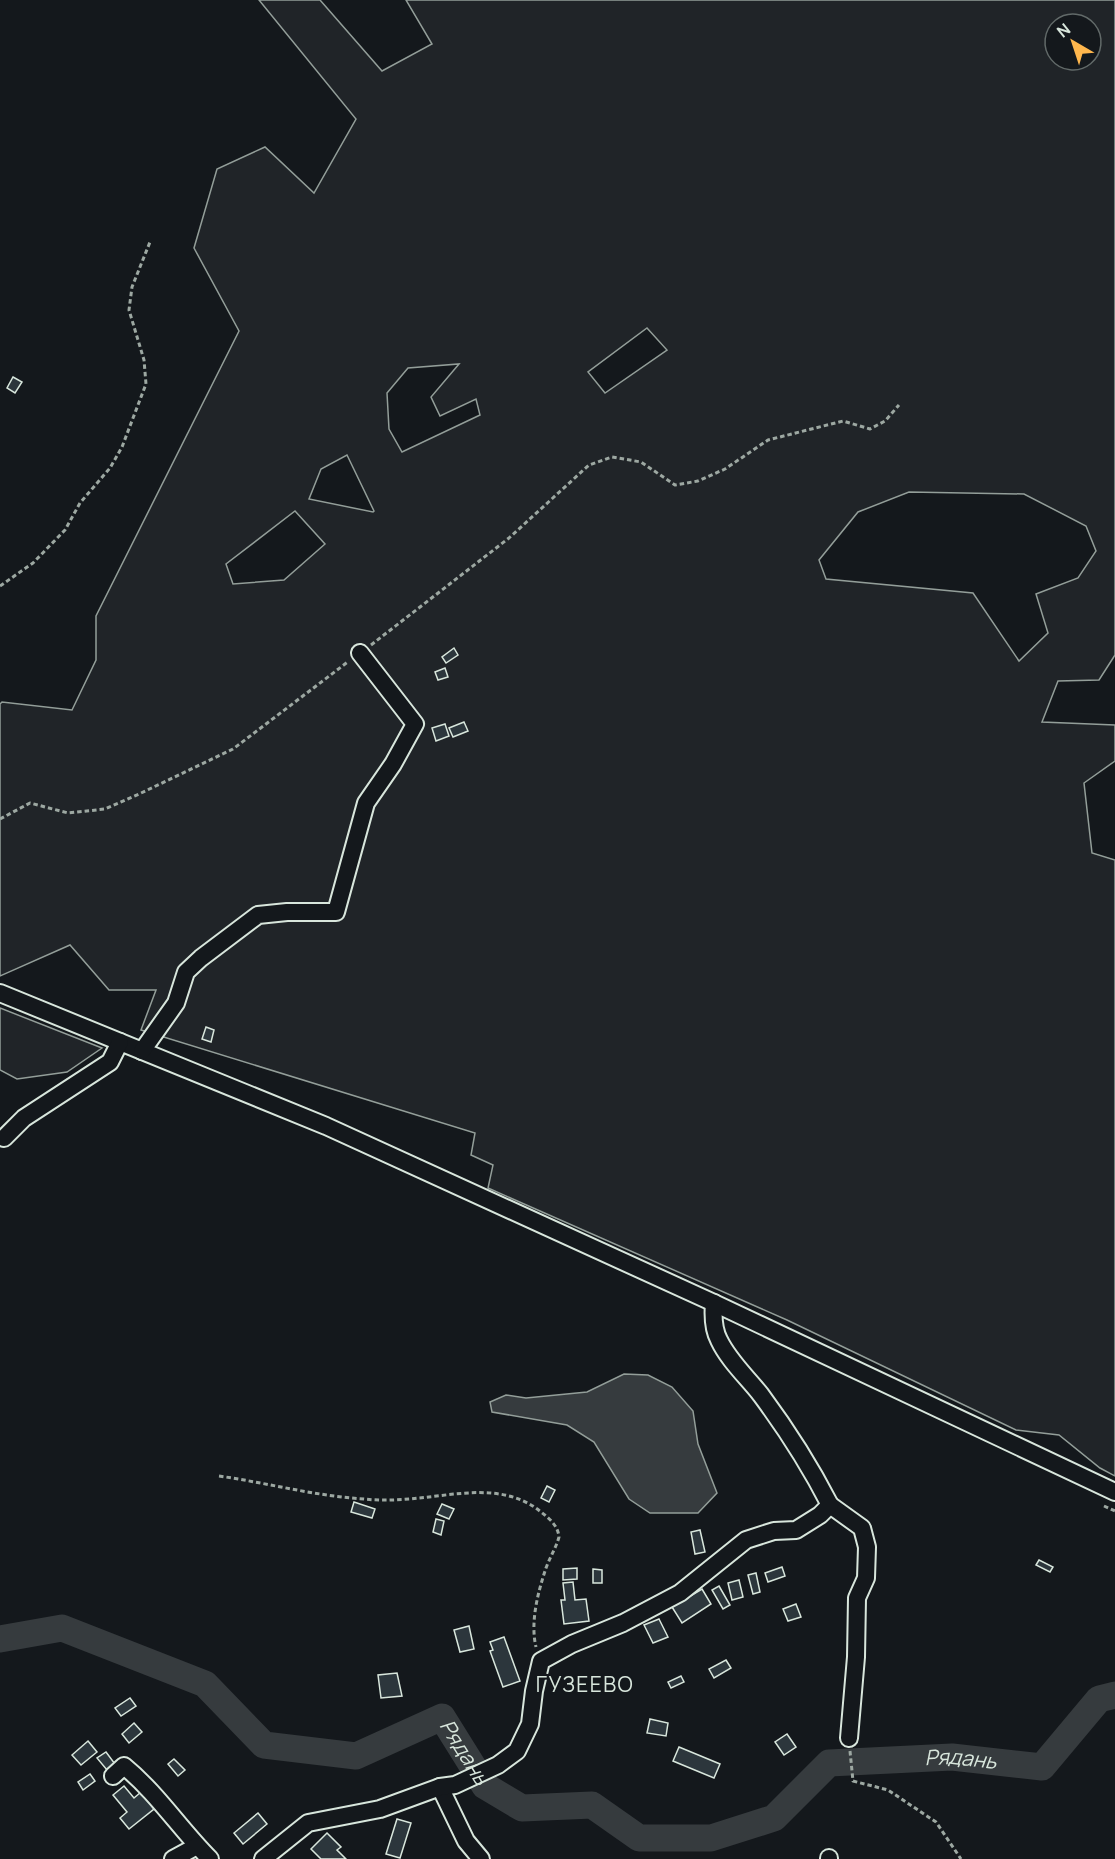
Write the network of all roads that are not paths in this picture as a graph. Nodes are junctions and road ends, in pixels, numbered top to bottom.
1 (360, 653) road end
2 (0, 993) edge
3 (120, 1042) junction
4 (142, 1052) junction
5 (4, 1138) dead end
6 (714, 1303) junction
7 (1115, 1492) edge
8 (830, 1505) junction
9 (849, 1738) road end
10 (113, 1776) dead end
11 (447, 1786) junction
12 (196, 1846) junction
13 (173, 1859) edge
14 (210, 1859) edge
15 (263, 1859) edge
16 (481, 1859) edge

1 - 4 street
2 - 3 street
3 - 4 street
3 - 5 street
4 - 6 street
6 - 7 street
6 - 8 street
8 - 9 street
8 - 11 street
10 - 12 street
11 - 15 street
11 - 16 street
12 - 13 street
12 - 14 street

